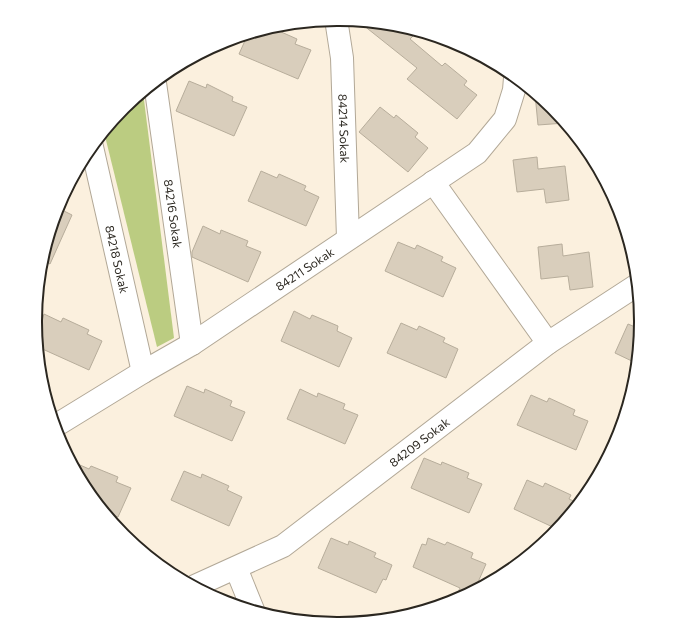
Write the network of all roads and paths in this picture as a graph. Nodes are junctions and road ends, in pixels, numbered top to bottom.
1 (337, 26) edge
2 (514, 85) edge
3 (156, 89) edge
4 (94, 155) edge
5 (433, 182) junction
6 (348, 238) junction
7 (631, 288) edge
8 (548, 343) junction
9 (192, 344) junction
10 (143, 372) junction
11 (60, 423) edge
12 (236, 568) junction
13 (201, 583) edge
14 (250, 603) edge

1 - 6 street, 84214 Sokak
2 - 5 street, 84211 Sokak
3 - 9 street, 84216 Sokak
4 - 10 street, 84218 Sokak
5 - 6 street, 84211 Sokak
5 - 8 street
6 - 9 street, 84211 Sokak
7 - 8 street, 84209 Sokak
8 - 12 street, 84209 Sokak
9 - 10 street, 84211 Sokak
10 - 11 street, 84211 Sokak
12 - 13 street, 84209 Sokak
12 - 14 street

